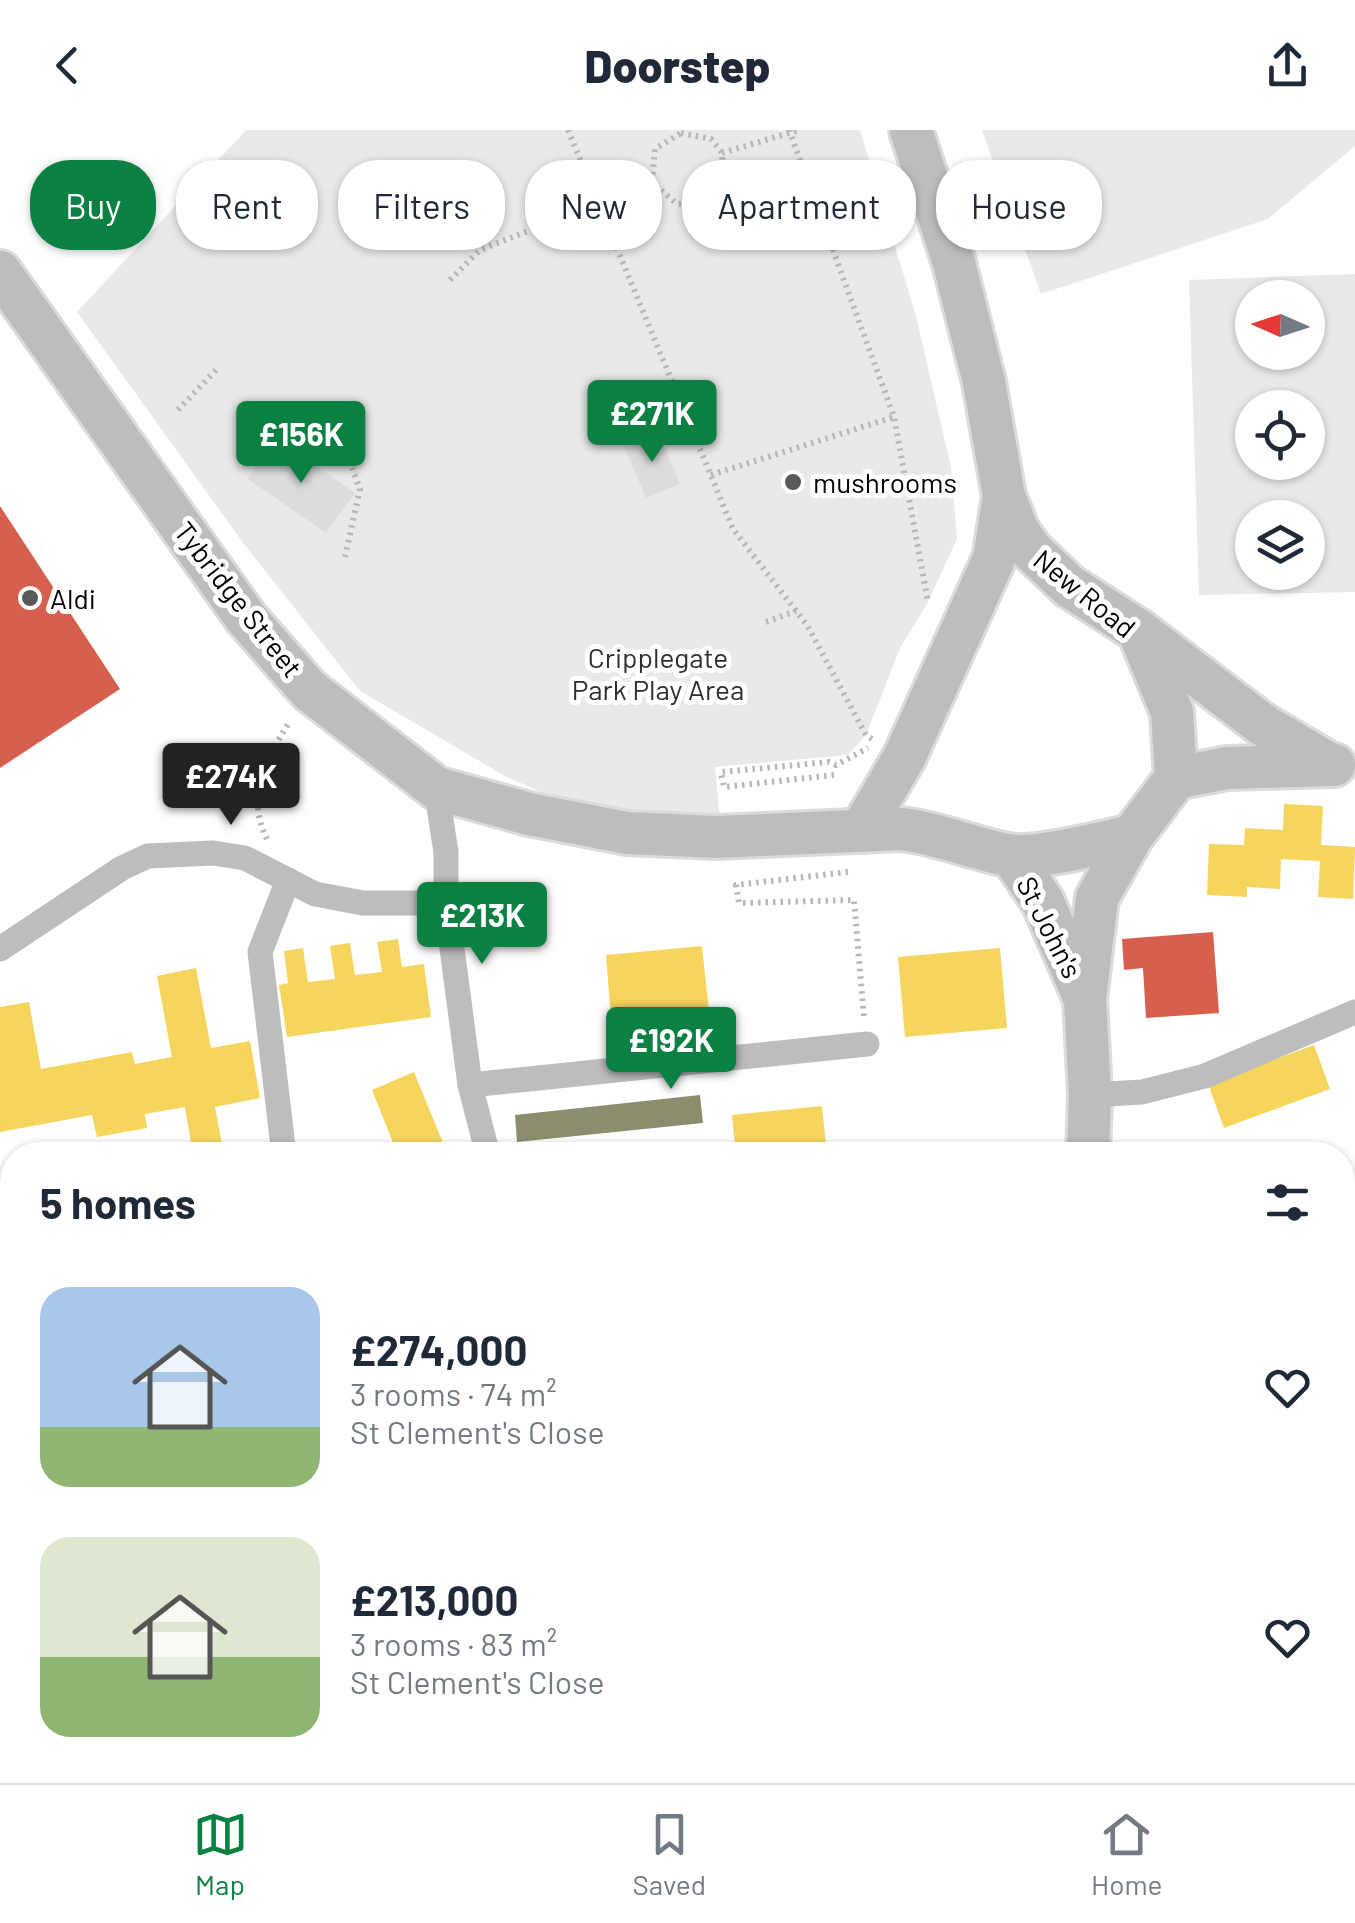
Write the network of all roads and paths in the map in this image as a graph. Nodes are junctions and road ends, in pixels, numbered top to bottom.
1 (568, 130) edge
2 (910, 130) edge
3 (792, 131) edge
4 (722, 153) junction
5 (580, 160) edge
6 (654, 160) edge
7 (662, 191) edge
8 (525, 233) edge
9 (616, 250) edge
10 (0, 272) edge
11 (450, 280) dead end
12 (216, 370) dead end
13 (178, 410) dead end
14 (894, 417) junction
15 (352, 468) dead end
16 (710, 476) junction
17 (1004, 496) junction
18 (345, 557) dead end
19 (928, 602) dead end
20 (796, 611) junction
21 (766, 622) dead end
22 (1139, 632) junction
23 (309, 690) junction
24 (1343, 766) edge
25 (834, 776) dead end
26 (1176, 778) junction
27 (436, 788) junction
28 (861, 831) junction
29 (1132, 836) junction
30 (1012, 856) junction
31 (848, 872) dead end
32 (288, 880) junction
33 (446, 903) junction
34 (0, 949) edge
35 (1085, 999) junction
36 (1355, 1012) edge
37 (866, 1044) joint
38 (470, 1085) junction
39 (1090, 1095) junction
40 (282, 1142) edge
41 (485, 1142) edge
42 (1088, 1142) edge

1 - 5 path
2 - 17 main road, New Road
3 - 4 path
3 - 14 path
4 - 6 path
4 - 7 path
8 - 11 path
9 - 16 path
10 - 23 main road, Tybridge Street
12 - 13 path
14 - 16 path
14 - 19 path
15 - 18 path
16 - 20 path
17 - 22 main road, New Road
17 - 28 main road
20 - 21 path
20 - 25 path
22 - 24 main road
22 - 26 main road, New Road
23 - 27 main road, Tybridge Street
23 - 32 path
24 - 26 main road
26 - 29 main road
27 - 28 main road, Tybridge Street
27 - 33 street
28 - 30 main road
29 - 30 main road
29 - 35 main road, St John's
30 - 35 main road, St John's
31 - 37 path
32 - 33 street
32 - 34 street
32 - 40 street
33 - 38 street
35 - 39 main road, St John's
36 - 39 street
37 - 38 street
38 - 41 street
39 - 42 main road, St John's

